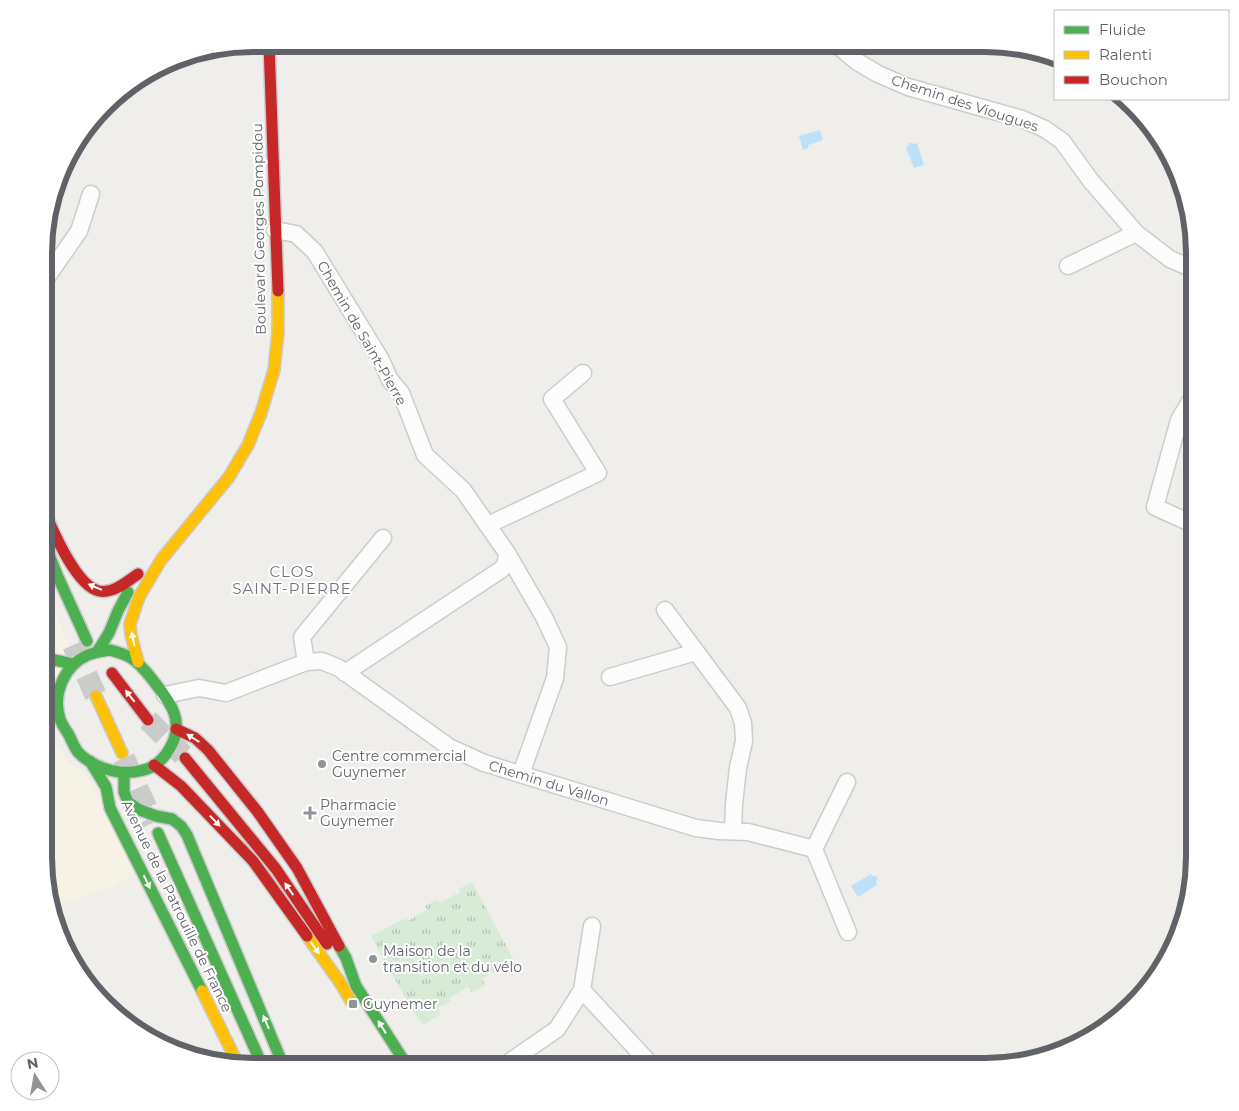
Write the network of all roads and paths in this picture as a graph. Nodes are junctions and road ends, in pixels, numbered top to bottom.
1 (269, 52) edge
2 (845, 52) edge
3 (91, 194) dead end
4 (275, 230) junction
5 (1136, 233) junction
6 (1068, 266) dead end
7 (1186, 266) edge
8 (52, 270) edge
9 (583, 373) dead end
10 (1186, 409) edge
11 (1186, 521) edge
12 (488, 525) junction
13 (52, 529) edge
14 (383, 538) dead end
15 (507, 553) junction
16 (162, 560) junction
17 (52, 561) edge
18 (138, 574) junction
19 (665, 610) dead end
20 (87, 641) tunnel mouth
21 (97, 652) junction
22 (696, 652) junction
23 (52, 659) edge
24 (138, 662) junction
25 (306, 662) junction
26 (74, 664) junction
27 (345, 672) junction
28 (112, 673) dead end
29 (610, 677) dead end
30 (165, 695) junction
31 (96, 696) tunnel mouth
32 (52, 699) edge
33 (57, 704) junction
34 (148, 720) tunnel mouth
35 (176, 729) junction
36 (122, 753) tunnel mouth
37 (185, 758) tunnel mouth
38 (90, 761) junction
39 (154, 765) junction
40 (124, 773) junction
41 (521, 774) junction
42 (847, 782) dead end
43 (733, 832) junction
44 (158, 833) tunnel mouth
45 (814, 849) junction
46 (592, 926) dead end
47 (848, 932) dead end
48 (356, 986) junction
49 (582, 990) junction
50 (357, 1012) dead end
51 (235, 1058) edge
52 (259, 1058) edge
53 (280, 1058) edge
54 (402, 1058) edge
55 (515, 1058) edge
56 (645, 1058) edge

1 - 4 main road, Boulevard Georges Pompidou
2 - 5 street, Chemin des Viougues
3 - 8 street
4 - 12 street, Chemin de Saint-Pierre
4 - 16 main road, Boulevard Georges Pompidou
5 - 6 street
5 - 7 street, Chemin des Viougues
9 - 12 street
10 - 11 street
12 - 15 street, Chemin de Saint-Pierre
18 -> 13 main road, Boulevard Georges Pompidou
14 - 25 street
15 - 27 street
15 - 41 street, Chemin de Saint-Pierre
16 - 18 main road, Boulevard Georges Pompidou
24 -> 16 main road, Boulevard Georges Pompidou
17 - 20 main road
18 - 21 main road
19 - 22 street
21 - 24 main road
21 - 26 main road
22 - 29 street
22 - 43 street
23 - 26 main road
24 - 30 main road
25 - 27 street, Chemin du Vallon
25 - 30 street, Chemin du Vallon
26 - 33 main road
27 - 41 street, Chemin du Vallon
34 -> 28 main road
30 - 35 main road
31 - 36 main road
32 - 33 main road
33 - 38 main road
35 - 39 main road
48 -> 35 main road
48 -> 37 main road
38 - 40 main road
38 -> 51 main road, Avenue de la Patrouille de France
39 - 40 main road
39 -> 50 main road
53 -> 40 main road
41 - 43 street, Chemin du Vallon
42 - 45 street
43 - 45 street, Chemin du Vallon
44 - 52 main road
45 - 47 street
46 - 49 street
54 -> 48 main road
49 - 55 street
49 - 56 street

